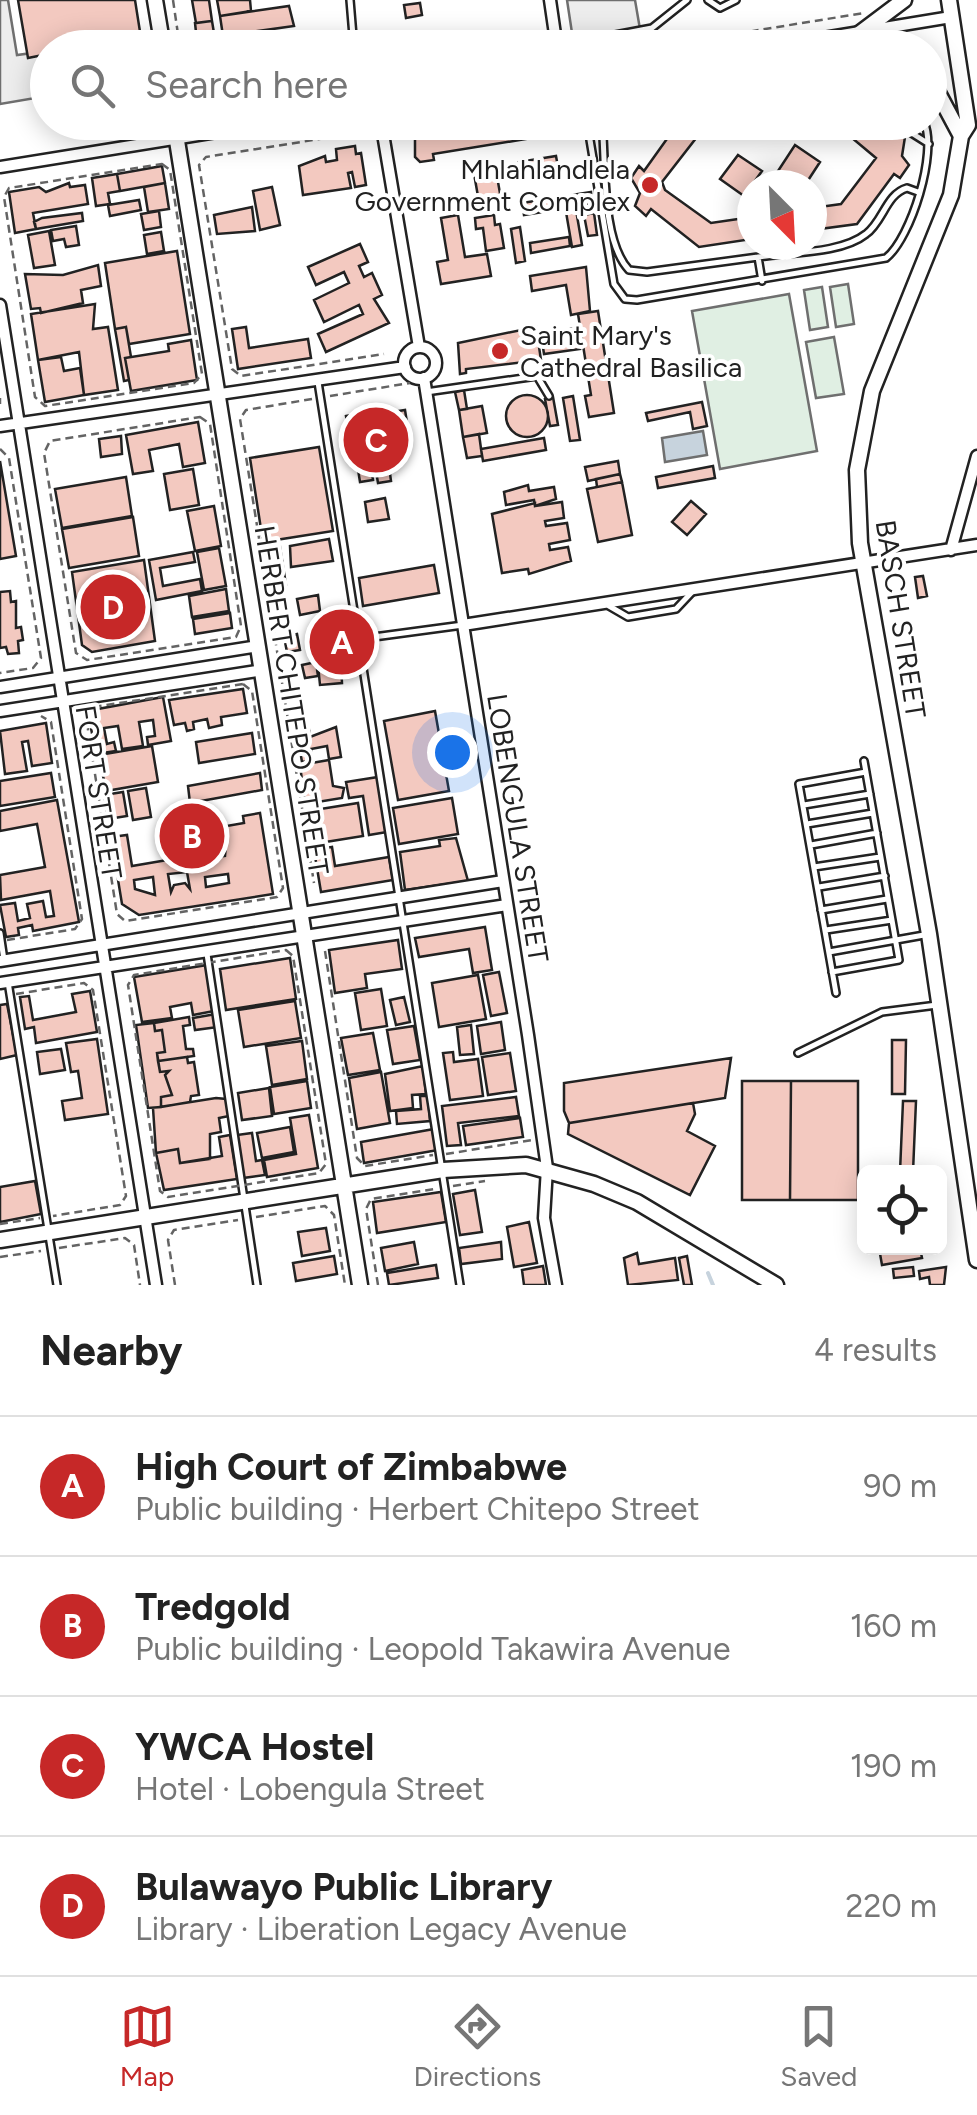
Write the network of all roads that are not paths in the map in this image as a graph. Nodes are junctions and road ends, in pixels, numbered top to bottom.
1 (155, 0) edge
2 (350, 0) edge
3 (550, 0) edge
4 (687, 0) edge
5 (708, 0) edge
6 (736, 0) edge
7 (904, 0) edge
8 (949, 0) edge
9 (951, 17) junction
10 (159, 30) edge
11 (352, 30) edge
12 (554, 30) edge
13 (642, 30) edge
14 (863, 30) edge
15 (872, 30) edge
16 (947, 100) edge
17 (969, 128) edge
18 (170, 140) edge
19 (177, 140) edge
20 (384, 140) edge
21 (590, 140) edge
22 (603, 140) edge
23 (923, 140) edge
24 (929, 140) edge
25 (930, 144) junction
26 (0, 166) edge
27 (919, 192) junction
28 (827, 246) edge
29 (737, 260) edge
30 (758, 260) edge
31 (762, 281) junction
32 (0, 305) edge
33 (419, 347) junction
34 (404, 367) junction
35 (424, 378) junction
36 (318, 379) junction
37 (426, 392) junction
38 (217, 394) junction
39 (550, 396) dead end
40 (18, 424) junction
41 (0, 426) edge
42 (977, 456) edge
43 (977, 545) edge
44 (951, 550) junction
45 (863, 561) junction
46 (698, 586) junction
47 (603, 602) junction
48 (462, 625) junction
49 (359, 639) junction
50 (258, 646) junction
51 (263, 670) junction
52 (58, 678) junction
53 (0, 687) edge
54 (62, 701) junction
55 (0, 711) edge
56 (864, 760) dead end
57 (866, 772) junction
58 (870, 794) junction
59 (803, 805) junction
60 (873, 813) junction
61 (806, 824) junction
62 (877, 833) junction
63 (810, 845) junction
64 (881, 857) junction
65 (814, 867) junction
66 (885, 876) junction
67 (503, 881) junction
68 (817, 888) junction
69 (400, 897) junction
70 (888, 898) junction
71 (507, 905) junction
72 (822, 910) junction
73 (301, 913) junction
74 (892, 920) junction
75 (404, 922) junction
76 (825, 930) junction
77 (0, 933) edge
78 (929, 934) junction
79 (305, 938) junction
80 (896, 940) junction
81 (1, 941) edge
82 (101, 944) junction
83 (829, 952) junction
84 (207, 954) junction
85 (2, 961) edge
86 (104, 968) junction
87 (832, 972) junction
88 (4, 983) edge
89 (836, 992) dead end
90 (940, 1005) junction
91 (798, 1053) dead end
92 (442, 1162) junction
93 (547, 1168) junction
94 (344, 1186) junction
95 (245, 1202) junction
96 (145, 1217) junction
97 (47, 1225) junction
98 (0, 1240) edge
99 (977, 1260) edge
100 (57, 1285) edge
101 (156, 1285) edge
102 (258, 1285) edge
103 (360, 1285) edge
104 (460, 1285) edge
105 (556, 1285) edge
106 (776, 1285) edge

1 - 10 street
2 - 11 lane
3 - 12 street
4 - 13 lane
5 - 6 lane
7 - 14 street
8 - 9 street, BASCH STREET
9 - 15 street
9 - 17 street, BASCH STREET
16 - 17 street
17 - 45 street, BASCH STREET
18 - 26 street
19 - 38 street, HERBERT CHITEPO STREET
20 - 33 street, LOBENGULA STREET
21 - 31 lane
22 - 29 lane
23 - 25 lane
24 - 25 lane
25 - 27 lane
27 - 28 lane
27 - 31 lane
30 - 31 lane
32 - 40 street, FORT STREET
33 - 34 street
33 - 35 street, LOBENGULA STREET
34 - 35 street
34 - 36 street
35 - 37 street, LOBENGULA STREET
36 - 38 street
36 - 49 lane
37 - 39 lane
37 - 48 street, LOBENGULA STREET
38 - 40 street
38 - 50 street, HERBERT CHITEPO STREET
40 - 41 street
40 - 52 street, FORT STREET
42 - 44 street
43 - 44 street
44 - 45 street
45 - 46 street
45 - 78 street, BASCH STREET
46 - 47 street
46 - 47 lane
47 - 48 street
48 - 49 lane
48 - 67 street, LOBENGULA STREET
49 - 69 lane
50 - 51 street, HERBERT CHITEPO STREET
50 - 52 street
51 - 54 street
51 - 73 street, HERBERT CHITEPO STREET
52 - 53 street
52 - 54 street, FORT STREET
54 - 55 street
54 - 82 street, FORT STREET
56 - 57 lane
57 - 58 lane
57 - 59 lane
58 - 59 lane
58 - 60 lane
59 - 61 lane
60 - 61 lane
60 - 62 lane
61 - 63 lane
62 - 63 lane
62 - 64 lane
63 - 65 lane
64 - 65 lane
64 - 66 lane
65 - 68 lane
66 - 68 lane
66 - 70 lane
67 - 69 street
67 - 71 street, LOBENGULA STREET
68 - 72 lane
69 - 73 street
69 - 75 lane
70 - 72 lane
70 - 74 lane
71 - 75 street
71 - 93 street, LOBENGULA STREET
72 - 76 lane
73 - 79 street, HERBERT CHITEPO STREET
73 - 82 street
74 - 76 lane
74 - 80 lane
75 - 79 street
75 - 92 lane
76 - 83 lane
77 - 81 lane
78 - 80 lane
78 - 90 street, BASCH STREET
79 - 84 street
79 - 94 street, HERBERT CHITEPO STREET
80 - 83 lane
80 - 87 lane
81 - 85 lane
82 - 85 street
82 - 86 street, FORT STREET
83 - 87 lane
84 - 86 street
84 - 95 lane
86 - 88 street
86 - 96 street, FORT STREET
87 - 89 lane
88 - 97 lane
90 - 91 lane
90 - 99 street, BASCH STREET
92 - 93 street
92 - 94 street
92 - 104 lane
93 - 105 street, LOBENGULA STREET
93 - 106 street
94 - 95 street
94 - 103 street, HERBERT CHITEPO STREET
95 - 96 street
95 - 102 lane
96 - 97 street
96 - 101 street, FORT STREET
97 - 98 street
97 - 100 lane

